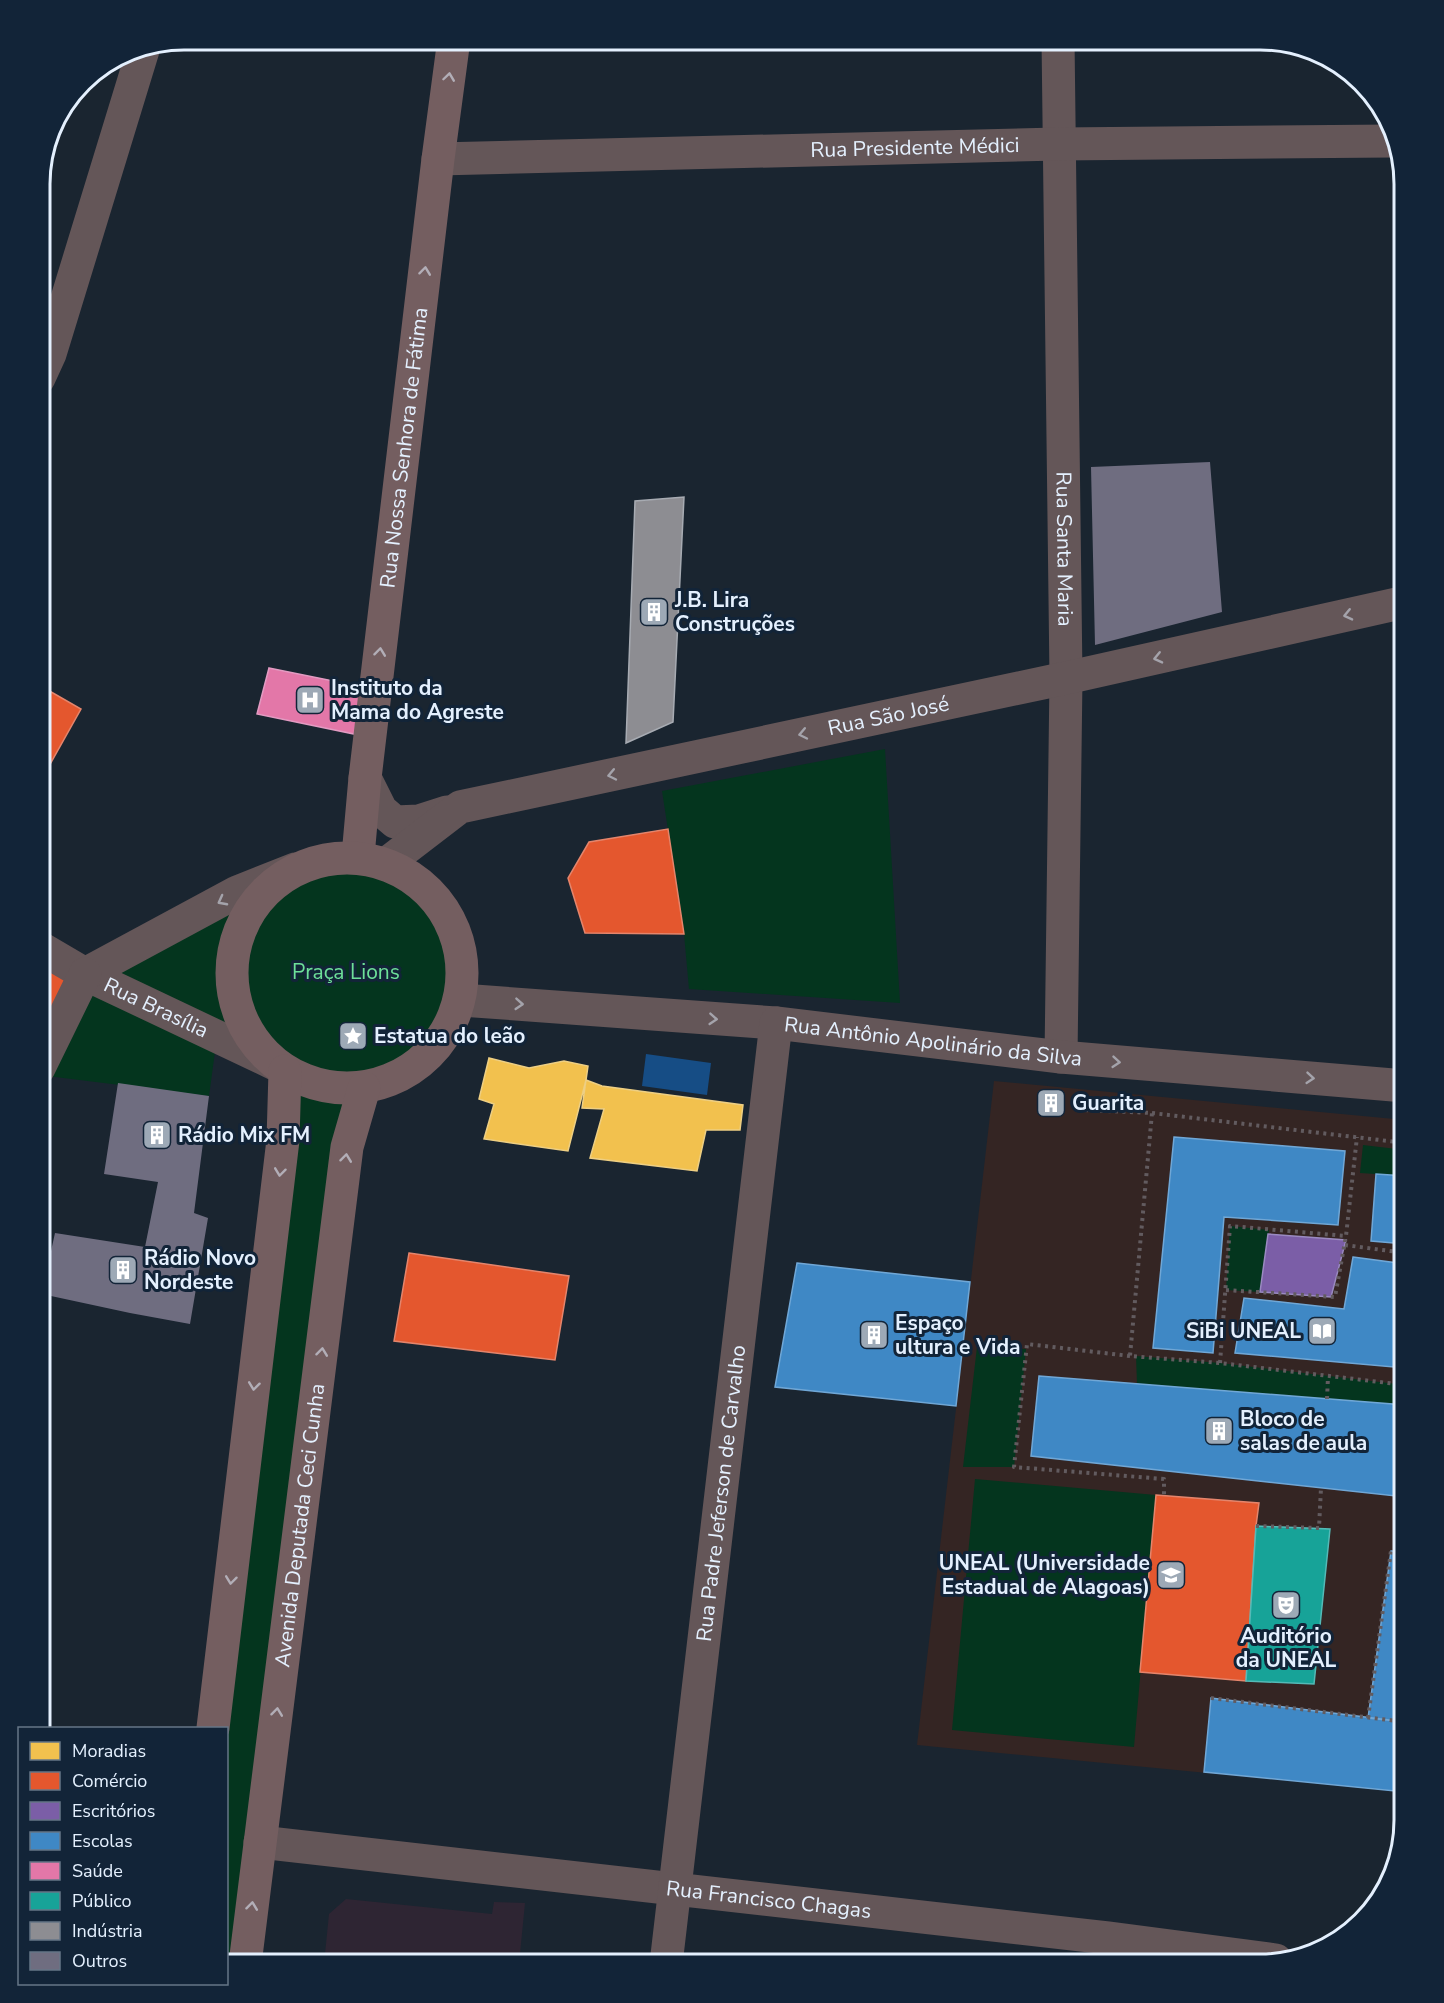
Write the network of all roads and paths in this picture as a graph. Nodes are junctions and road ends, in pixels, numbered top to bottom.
1 (453, 50) edge
2 (1058, 50) edge
3 (141, 57) edge
4 (1387, 141) edge
5 (1058, 144) junction
6 (438, 159) junction
7 (50, 354) edge
8 (1394, 604) edge
9 (1066, 678) junction
10 (365, 778) junction
11 (460, 807) junction
12 (373, 860) junction
13 (295, 869) junction
14 (50, 953) edge
15 (85, 974) junction
16 (460, 1000) junction
17 (776, 1023) junction
18 (50, 1046) edge
19 (1061, 1057) junction
20 (280, 1068) junction
21 (1394, 1085) edge
22 (364, 1088) junction
23 (1085, 1110) dead end
24 (1152, 1113) junction
25 (1357, 1137) junction
26 (1394, 1142) edge
27 (1346, 1236) junction
28 (1345, 1245) junction
29 (1394, 1252) edge
30 (1226, 1290) junction
31 (1130, 1356) junction
32 (1220, 1363) junction
33 (1328, 1377) junction
34 (1394, 1384) edge
35 (1328, 1399) dead end
36 (1321, 1488) dead end
37 (1164, 1495) dead end
38 (1256, 1526) dead end
39 (1394, 1551) edge
40 (1211, 1698) dead end
41 (1368, 1718) junction
42 (1394, 1721) edge
43 (213, 1727) edge
44 (260, 1842) junction
45 (676, 1889) junction
46 (1107, 1951) edge
47 (246, 1953) edge
48 (667, 1953) edge
49 (1162, 1954) edge

6 -> 1 main road, Rua Nossa Senhora de Fátima
2 - 5 street, Rua Santa Maria
3 - 7 street
4 - 5 street, Rua Presidente Médici
5 - 6 street, Rua Presidente Médici
5 - 9 street, Rua Santa Maria
10 -> 6 main road, Rua Nossa Senhora de Fátima
8 -> 9 street, Rua São José
9 -> 11 street, Rua São José
9 - 19 street, Rua Santa Maria
10 - 11 street
10 - 12 main road, Rua Nossa Senhora de Fátima
11 - 12 street, Rua São José
12 - 13 main road
12 - 16 main road
13 -> 15 street
13 - 20 main road
14 - 15 street, Rua Brasília
15 - 18 street
15 - 20 street, Rua Brasília
16 -> 17 street, Rua Antônio Apolinário da Silva
16 - 22 main road
17 - 19 street, Rua Antônio Apolinário da Silva
17 - 45 street, Rua Padre Jeferson de Carvalho
19 -> 21 street, Rua Antônio Apolinário da Silva
20 - 22 main road
20 -> 43 main road
44 -> 22 main road, Avenida Deputada Ceci Cunha
23 - 24 path
24 - 25 path
24 - 31 path
25 - 26 path
25 - 27 path
27 - 28 path
27 - 30 path
28 - 29 path
28 - 30 path
30 - 32 path
31 - 32 path
31 - 37 path
32 - 33 path
33 - 34 path
33 - 35 path
36 - 38 path
39 - 41 path
40 - 41 path
41 - 42 path
44 - 45 street, Rua Francisco Chagas
47 -> 44 main road, Avenida Deputada Ceci Cunha
45 - 46 street, Rua Francisco Chagas
45 - 48 street, Rua Padre Jeferson de Carvalho
46 - 49 street, Rua Francisco Chagas

